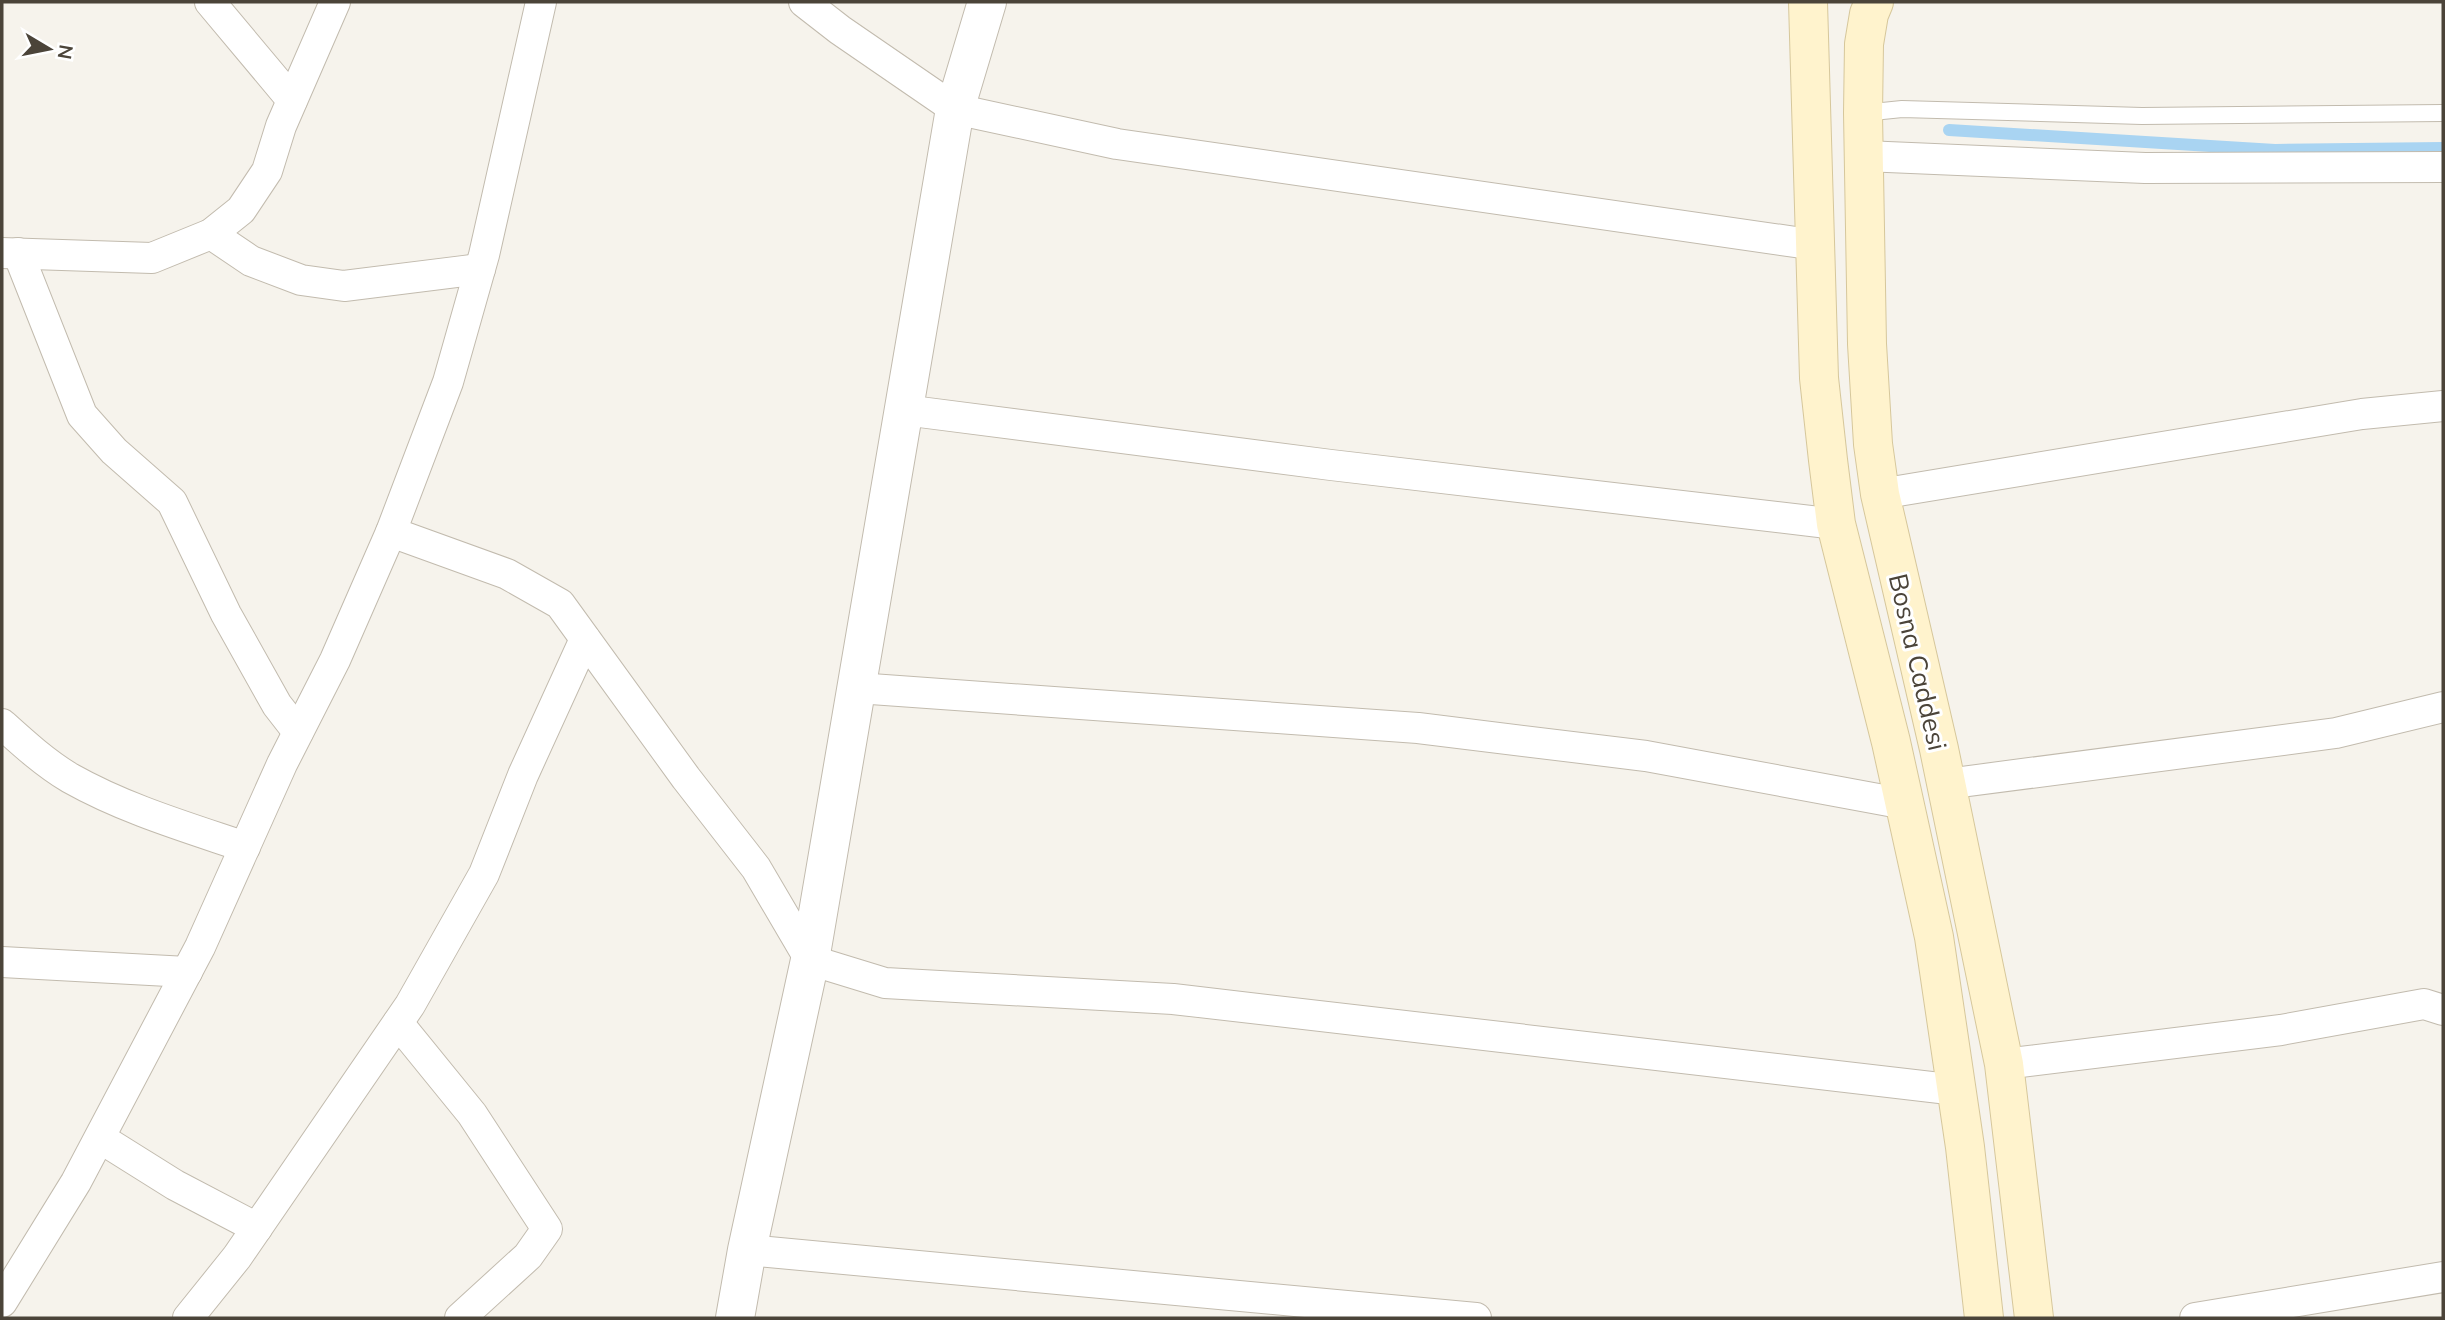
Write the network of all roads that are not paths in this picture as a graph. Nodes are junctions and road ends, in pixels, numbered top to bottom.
1 (210, 2) edge
2 (335, 2) edge
3 (541, 2) edge
4 (804, 2) edge
5 (987, 2) edge
6 (1808, 2) edge
7 (1874, 2) edge
8 (292, 100) junction
9 (955, 109) junction
10 (1863, 113) junction
11 (2443, 113) edge
12 (1864, 156) junction
13 (2443, 167) edge
14 (211, 234) junction
15 (1816, 245) junction
16 (10, 253) edge
17 (480, 269) junction
18 (2443, 406) edge
19 (904, 410) junction
20 (1880, 494) junction
21 (1836, 524) junction
22 (391, 531) junction
23 (585, 639) junction
24 (857, 688) junction
25 (2443, 707) edge
26 (2, 724) edge
27 (298, 732) junction
28 (1946, 784) junction
29 (1905, 804) junction
30 (246, 847) junction
31 (810, 960) junction
32 (2, 962) edge
33 (187, 972) junction
34 (2443, 1010) edge
35 (398, 1023) junction
36 (2004, 1064) junction
37 (1957, 1090) junction
38 (100, 1138) junction
39 (257, 1228) junction
40 (747, 1250) junction
41 (15, 1260) edge
42 (2443, 1277) edge
43 (2, 1302) edge
44 (2, 1314) edge
45 (7, 1318) edge
46 (188, 1318) edge
47 (460, 1318) edge
48 (735, 1318) edge
49 (1476, 1318) edge
50 (1984, 1318) edge
51 (2034, 1318) edge
52 (2195, 1318) edge

1 - 8 street
2 - 8 street
3 - 17 street
4 - 9 street
5 - 9 street
6 - 15 main road, Bosna Caddesi
7 - 10 main road, Bosna Caddesi
8 - 14 street
9 - 15 street
9 - 19 street
10 - 11 lane
10 - 12 main road, Bosna Caddesi
12 - 13 street
12 - 20 main road, Bosna Caddesi
14 - 16 street
14 - 17 street
15 - 21 main road, Bosna Caddesi
16 - 27 street
17 - 22 street
18 - 20 street
19 - 21 street
19 - 24 street
20 - 28 main road, Bosna Caddesi
21 - 29 main road, Bosna Caddesi
22 - 23 street
22 - 27 street
23 - 31 street
23 - 35 street
24 - 29 street
24 - 31 street
25 - 28 street
26 - 30 street
27 - 30 street
28 - 36 main road, Bosna Caddesi
29 - 37 main road, Bosna Caddesi
30 - 33 street
31 - 37 street
31 - 40 street
32 - 33 street
33 - 38 street
34 - 36 street
35 - 39 street
35 - 47 street
36 - 51 main road, Bosna Caddesi
37 - 50 main road, Bosna Caddesi
38 - 39 street
38 - 41 street
39 - 46 street
40 - 48 street
40 - 49 street
41 - 43 street
42 - 52 street
44 - 45 street

